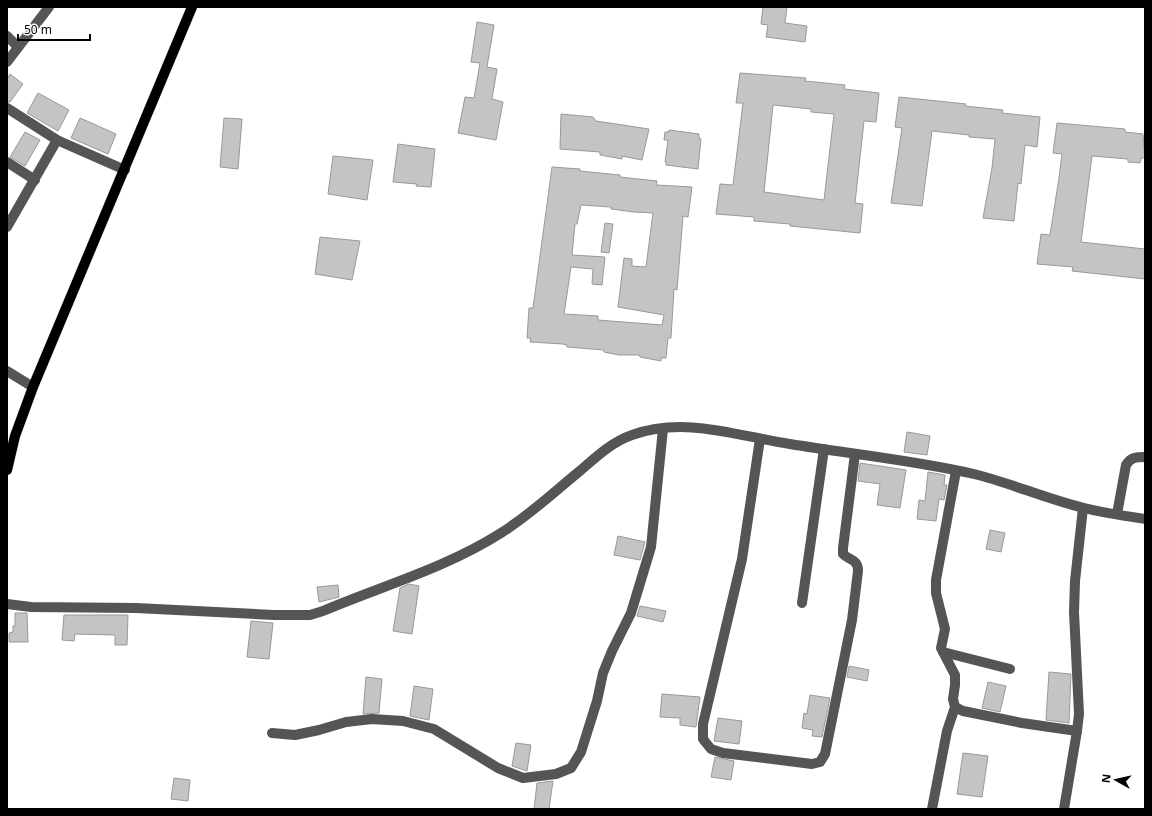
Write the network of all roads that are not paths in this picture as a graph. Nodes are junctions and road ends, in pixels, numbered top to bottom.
1 (49, 7) edge
2 (192, 7) edge
3 (7, 36) edge
4 (18, 47) junction
5 (7, 62) edge
6 (7, 108) edge
7 (57, 140) junction
8 (7, 162) edge
9 (125, 170) junction
10 (34, 180) junction
11 (8, 223) edge
12 (7, 371) edge
13 (33, 387) junction
14 (663, 429) junction
15 (760, 439) junction
16 (824, 449) junction
17 (855, 454) junction
18 (1145, 457) edge
19 (8, 464) edge
20 (956, 471) junction
21 (1083, 508) junction
22 (1117, 514) junction
23 (1145, 519) edge
24 (802, 603) dead end
25 (7, 604) edge
26 (943, 652) junction
27 (1010, 669) dead end
28 (955, 707) junction
29 (1078, 732) junction
30 (272, 733) dead end
31 (932, 809) edge
32 (1064, 809) edge

1 - 4 street
2 - 9 main road
3 - 4 street
4 - 5 street
6 - 7 street
7 - 9 street
7 - 10 street
8 - 10 street
9 - 13 main road
10 - 11 street
12 - 13 street
13 - 19 main road
14 - 15 street
14 - 25 street
14 - 30 street
15 - 16 street
15 - 17 street
16 - 17 street
16 - 24 street
17 - 20 street
18 - 22 street
20 - 21 street
20 - 26 street
21 - 22 street
21 - 29 street
22 - 23 street
26 - 27 street
26 - 28 street
28 - 29 street
28 - 31 street
29 - 32 street

